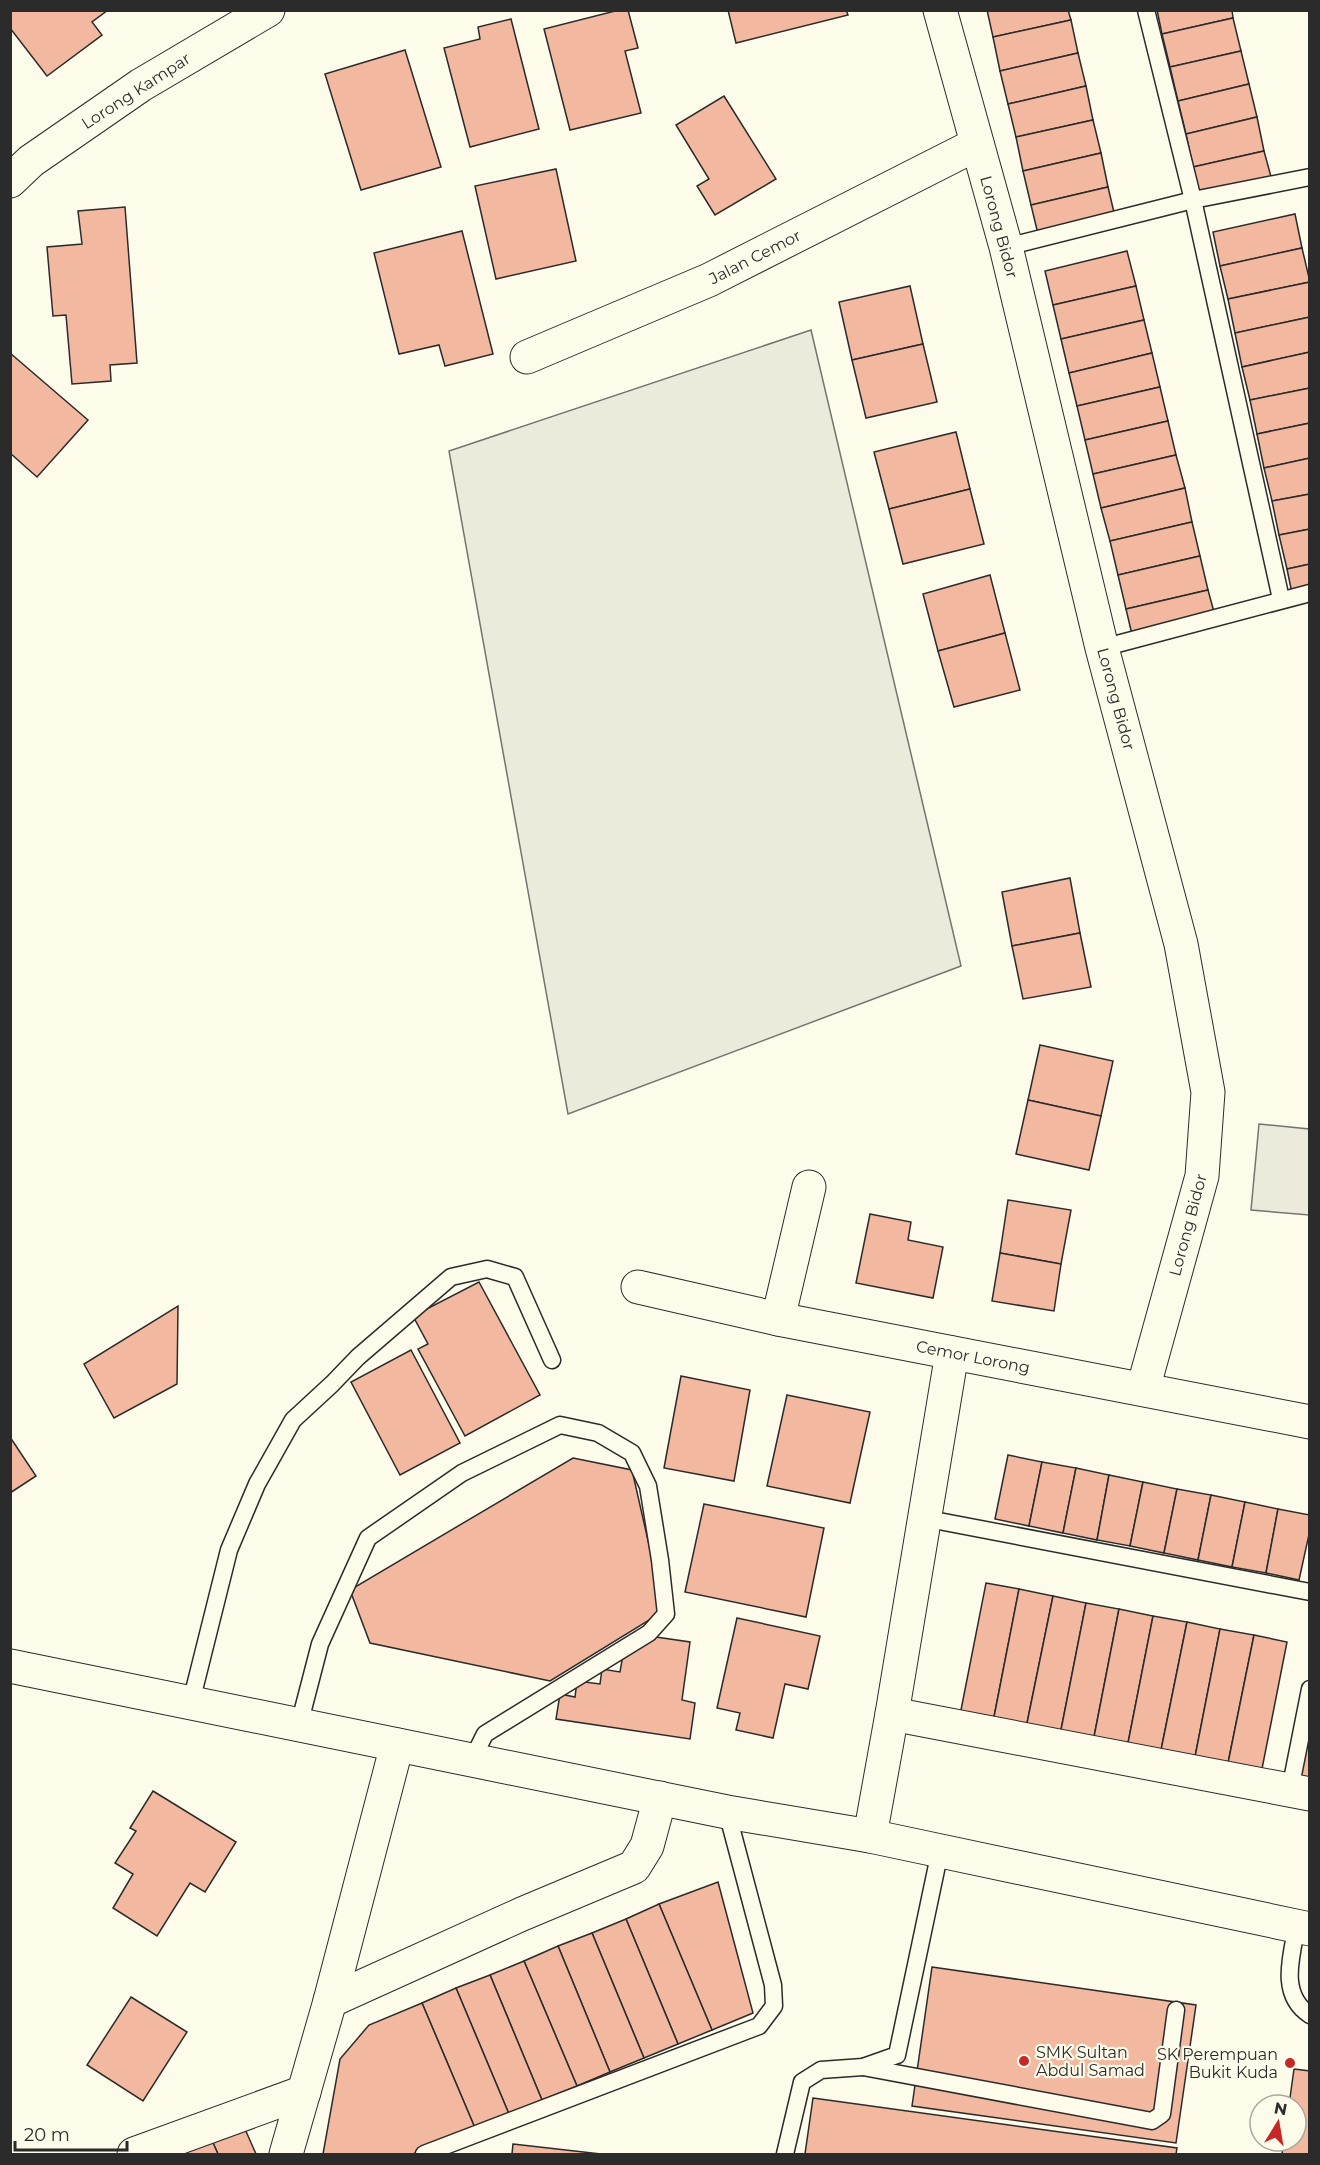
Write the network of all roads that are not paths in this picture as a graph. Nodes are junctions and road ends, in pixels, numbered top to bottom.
1 (268, 10) edge
2 (940, 10) edge
3 (1146, 10) edge
4 (977, 144) junction
5 (1310, 177) edge
6 (10, 181) edge
7 (1193, 200) junction
8 (1006, 247) junction
9 (527, 357) dead end
10 (1310, 593) edge
11 (1281, 599) junction
12 (1102, 648) junction
13 (809, 1187) dead end
14 (638, 1287) dead end
15 (778, 1319) junction
16 (952, 1353) junction
17 (552, 1360) dead end
18 (1143, 1389) junction
19 (1310, 1422) edge
20 (924, 1518) junction
21 (1310, 1592) edge
22 (10, 1666) edge
23 (1310, 1689) edge
24 (181, 1700) junction
25 (892, 1714) junction
26 (299, 1725) junction
27 (397, 1745) junction
28 (472, 1760) junction
29 (1300, 1792) edge
30 (660, 1798) junction
31 (727, 1812) junction
32 (870, 1836) junction
33 (940, 1851) junction
34 (1303, 1928) edge
35 (330, 2001) junction
36 (1176, 2010) dead end
37 (1310, 2015) edge
38 (863, 2067) junction
39 (304, 2092) junction
40 (134, 2154) edge
41 (286, 2154) edge
42 (424, 2154) edge
43 (785, 2154) edge

1 - 6 street, Lorong Kampar
2 - 4 street, Lorong Bidor
3 - 7 lane
4 - 8 street, Lorong Bidor
4 - 9 street, Jalan Cemor
5 - 7 lane
7 - 8 lane
7 - 11 lane
8 - 12 street, Lorong Bidor
10 - 11 lane
11 - 12 lane
12 - 18 street, Lorong Bidor
13 - 15 street
14 - 15 street, Cemor Lorong
15 - 16 street, Cemor Lorong
16 - 18 street, Cemor Lorong
16 - 20 street
17 - 24 lane
18 - 19 street, Cemor Lorong
20 - 21 lane
20 - 25 street
22 - 24 street
23 - 29 lane
24 - 26 street
25 - 29 street
25 - 32 street
26 - 27 street
26 - 28 lane
27 - 28 street
27 - 35 street
28 - 30 street
30 - 31 street
30 - 35 street
31 - 32 street
31 - 42 lane
32 - 33 street
33 - 34 street
33 - 38 lane
34 - 37 lane
35 - 39 street
36 - 38 lane
38 - 43 lane
39 - 40 street
39 - 41 street

